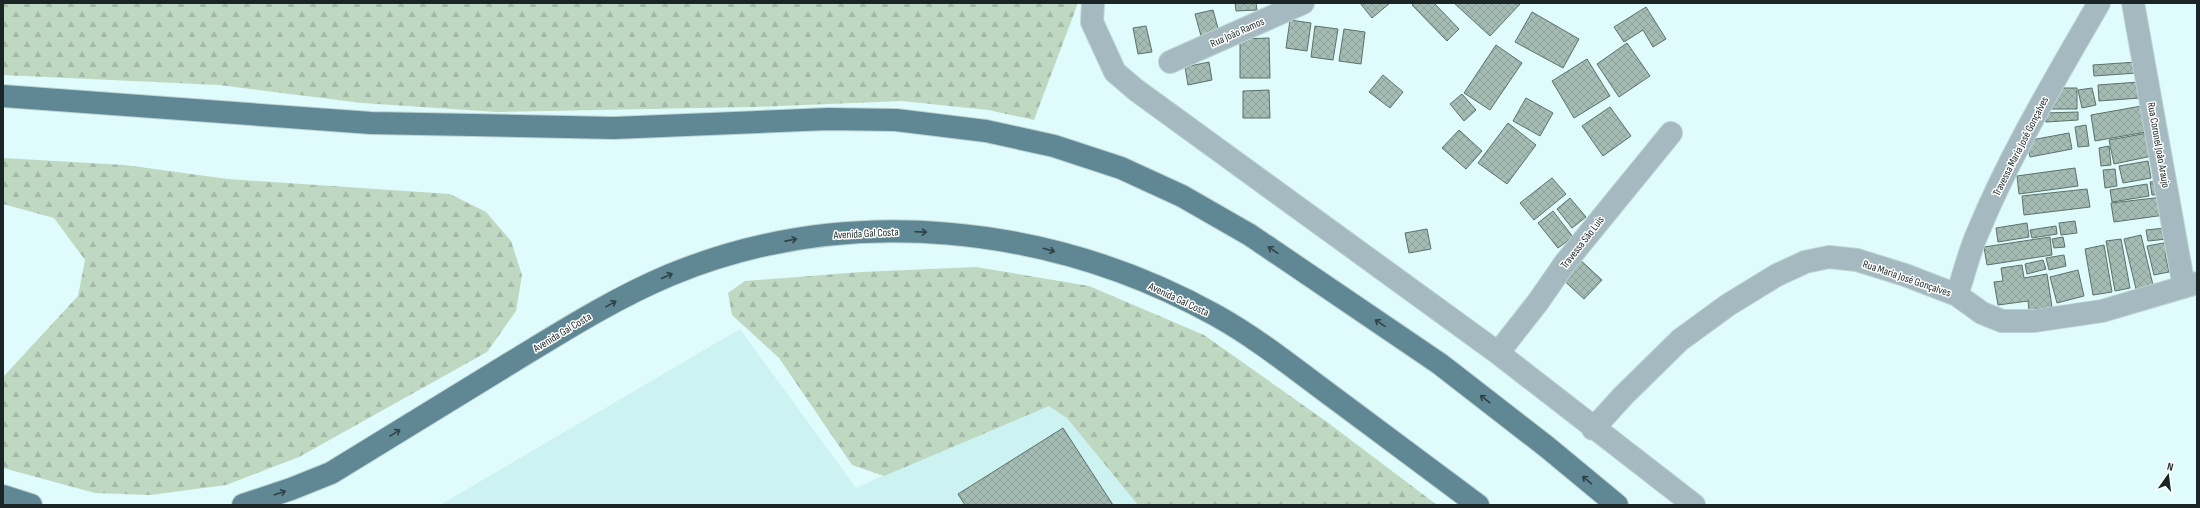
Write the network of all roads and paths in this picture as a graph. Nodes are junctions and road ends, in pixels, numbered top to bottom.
1 (1092, 3) edge
2 (1303, 3) edge
3 (2099, 3) edge
4 (2133, 3) edge
5 (1170, 62) dead end
6 (3, 96) edge
7 (1671, 133) dead end
8 (2191, 285) edge
9 (1957, 295) junction
10 (1498, 353) junction
11 (1593, 429) junction
12 (3, 496) edge
13 (31, 505) edge
14 (243, 505) edge
15 (1478, 505) edge
16 (1617, 505) edge
17 (1694, 505) edge

1 - 10 street
2 - 5 street, Rua João Ramos
3 - 9 street, Travessa Maria José Gonçalves
4 - 8 street, Rua Coronel João Araujo
16 -> 6 main road
7 - 10 street, Travessa São Luis
8 - 9 street, Rua Maria José Gonçalves
9 - 11 street, Rua Maria José Gonçalves
10 - 11 street
11 - 17 street
12 - 13 main road
14 -> 15 main road, Avenida Gal Costa

